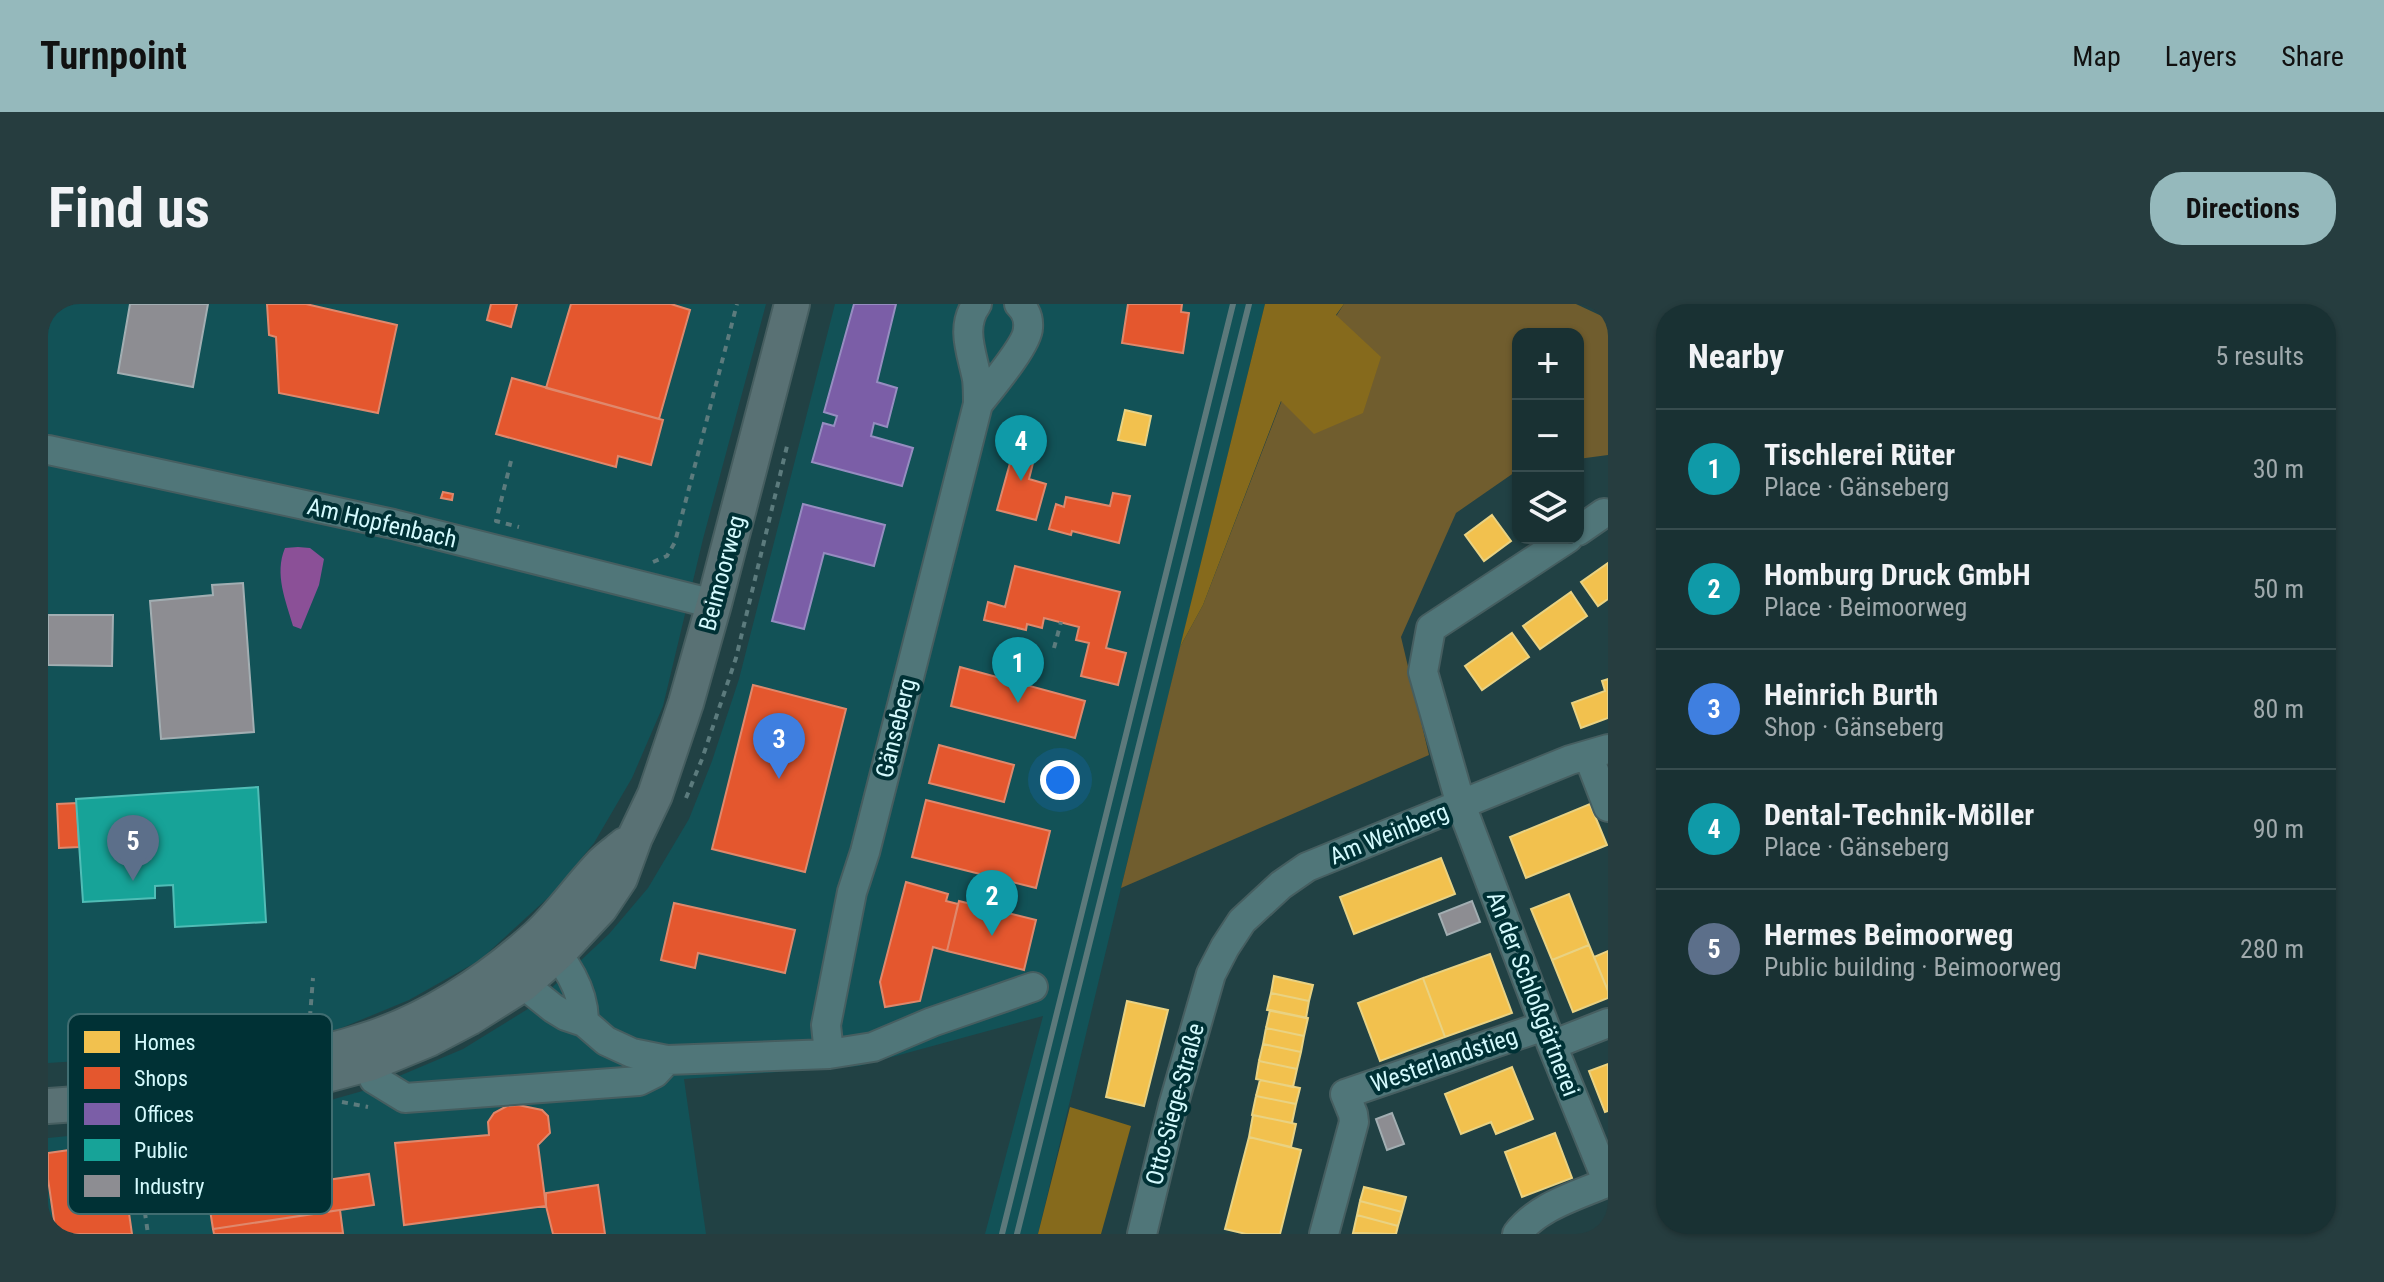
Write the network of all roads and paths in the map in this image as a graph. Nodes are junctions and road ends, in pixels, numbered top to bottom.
1 (737, 304) edge
2 (792, 304) edge
3 (977, 304) edge
4 (1019, 304) edge
5 (978, 404) junction
6 (789, 433) dead end
7 (48, 450) edge
8 (511, 461) dead end
9 (1604, 513) dead end
10 (1584, 527) edge
11 (525, 529) dead end
12 (1559, 544) edge
13 (636, 584) junction
14 (714, 604) junction
15 (1061, 622) dead end
16 (1054, 648) dead end
17 (1598, 752) edge
18 (1461, 805) junction
19 (682, 807) dead end
20 (1608, 807) edge
21 (548, 944) junction
22 (514, 974) junction
23 (1211, 974) joint
24 (1033, 987) dead end
25 (584, 1022) junction
26 (1608, 1023) edge
27 (1548, 1035) junction
28 (368, 1052) junction
29 (332, 1054) edge
30 (829, 1054) junction
31 (667, 1060) junction
32 (332, 1067) edge
33 (68, 1082) edge
34 (48, 1083) edge
35 (671, 1092) dead end
36 (68, 1105) edge
37 (48, 1106) edge
38 (1608, 1182) edge
39 (145, 1214) edge
40 (148, 1234) edge
41 (1142, 1234) edge
42 (1324, 1234) edge
43 (1517, 1234) edge

1 - 13 path
2 - 14 main road, Beimoorweg
3 - 5 street, Gänseberg
4 - 5 street, Gänseberg
5 - 30 street, Gänseberg
6 - 19 path
7 - 13 street, Am Hopfenbach
8 - 11 path
9 - 10 street
12 - 18 street, An der Schloßgärtnerei
13 - 14 street, Am Hopfenbach
14 - 21 main road, Beimoorweg
15 - 16 path
17 - 18 street, Am Weinberg
17 - 20 street
18 - 23 street, Am Weinberg
18 - 27 street, An der Schloßgärtnerei
21 - 22 main road, Beimoorweg
21 - 25 street
22 - 25 street
22 - 28 main road, Beimoorweg
23 - 41 street, Otto-Siege-Straße
24 - 30 street
25 - 31 street
26 - 27 street
27 - 38 street, An der Schloßgärtnerei
27 - 42 street, Westerlandstieg
28 - 29 main road, Beimoorweg
28 - 31 street
28 - 32 main road, Beimoorweg
30 - 31 street
31 - 35 street
33 - 34 main road, Beimoorweg
36 - 37 main road, Beimoorweg
38 - 43 street
39 - 40 path

